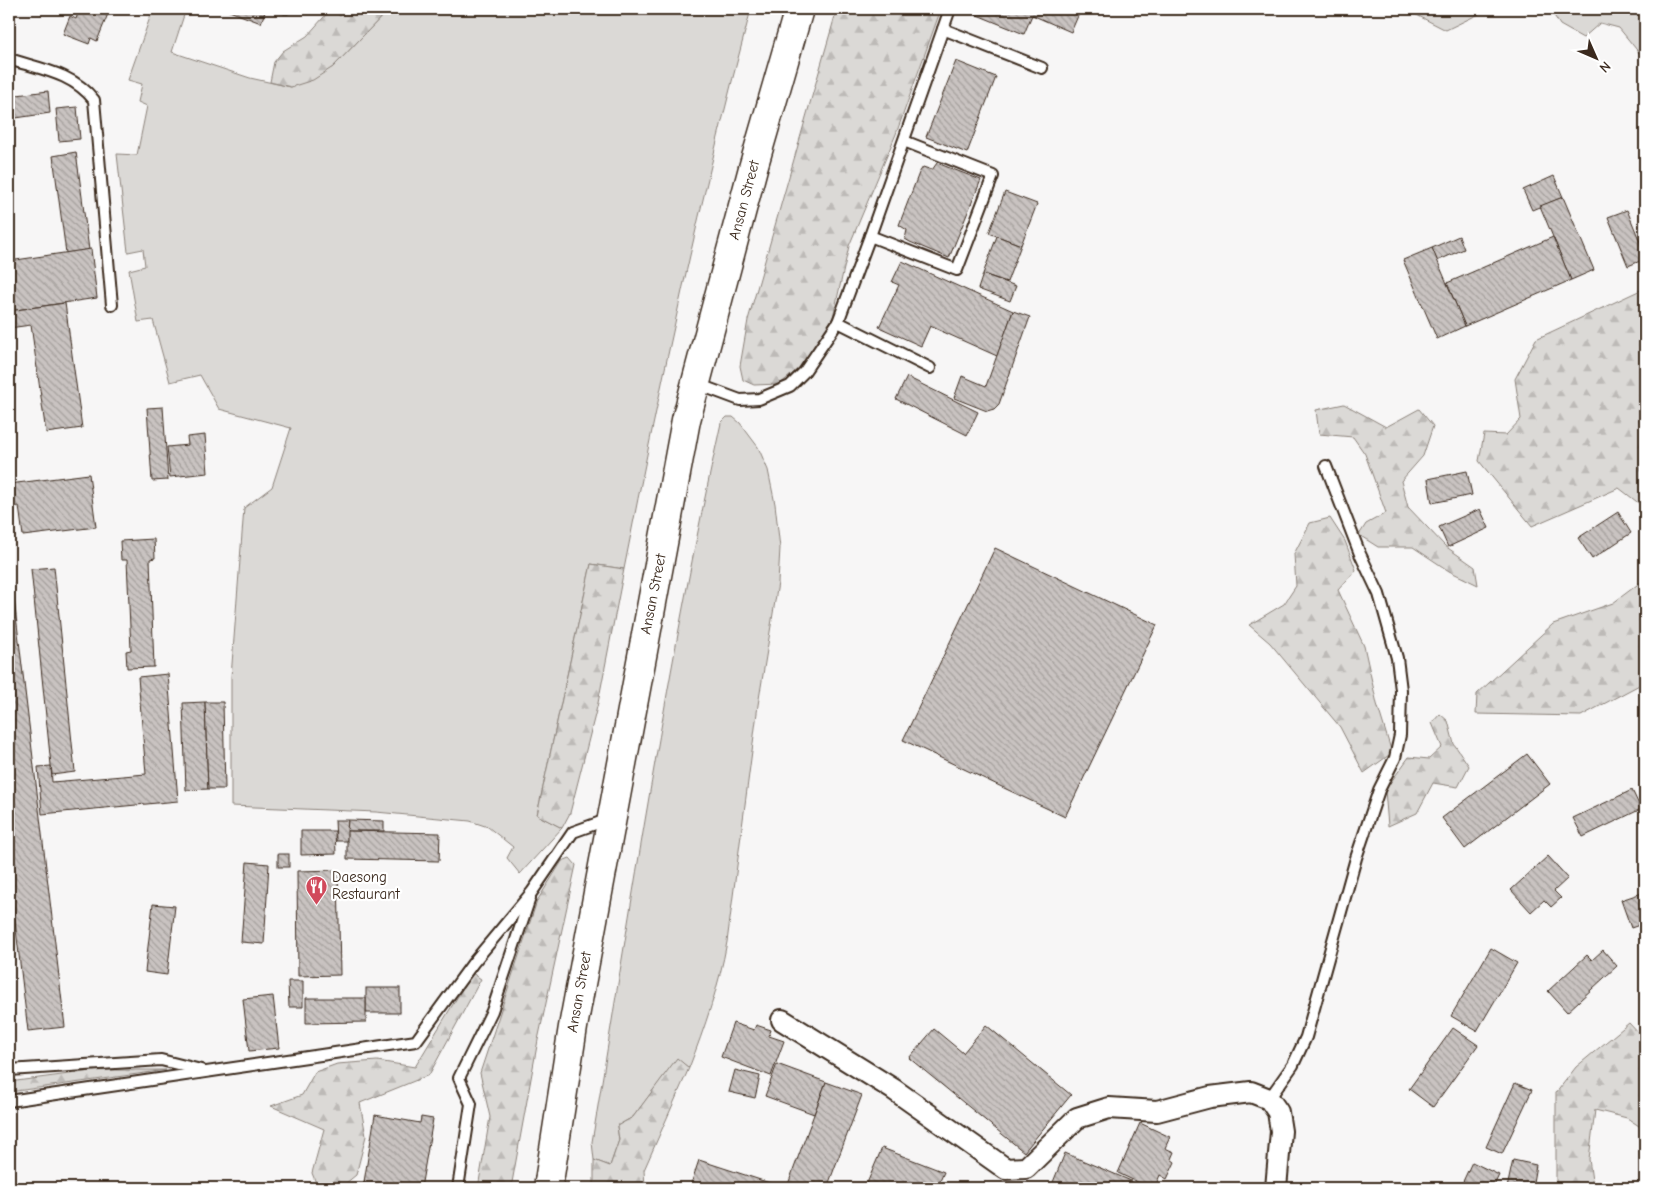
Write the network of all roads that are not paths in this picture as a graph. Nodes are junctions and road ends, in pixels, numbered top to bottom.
1 (798, 9) edge
2 (950, 9) edge
3 (943, 29) junction
4 (9, 59) edge
5 (1042, 68) dead end
6 (904, 140) junction
7 (870, 236) junction
8 (112, 305) dead end
9 (838, 322) junction
10 (930, 368) dead end
11 (696, 383) junction
12 (1326, 466) dead end
13 (611, 818) junction
14 (532, 892) junction
15 (782, 1020) dead end
16 (9, 1070) edge
17 (206, 1071) junction
18 (1269, 1098) junction
19 (9, 1101) edge
20 (458, 1188) edge
21 (548, 1188) edge
22 (1276, 1188) edge

1 - 11 main road, Ansan Street
2 - 3 lane
3 - 5 lane
3 - 6 lane
4 - 8 lane
6 - 7 lane
6 - 7 lane
7 - 9 lane
9 - 10 lane
9 - 11 lane
11 - 13 main road, Ansan Street
12 - 18 lane
13 - 14 lane
13 - 21 main road, Ansan Street
14 - 17 lane
14 - 20 lane
15 - 18 street
16 - 17 lane
17 - 19 lane
18 - 22 street

